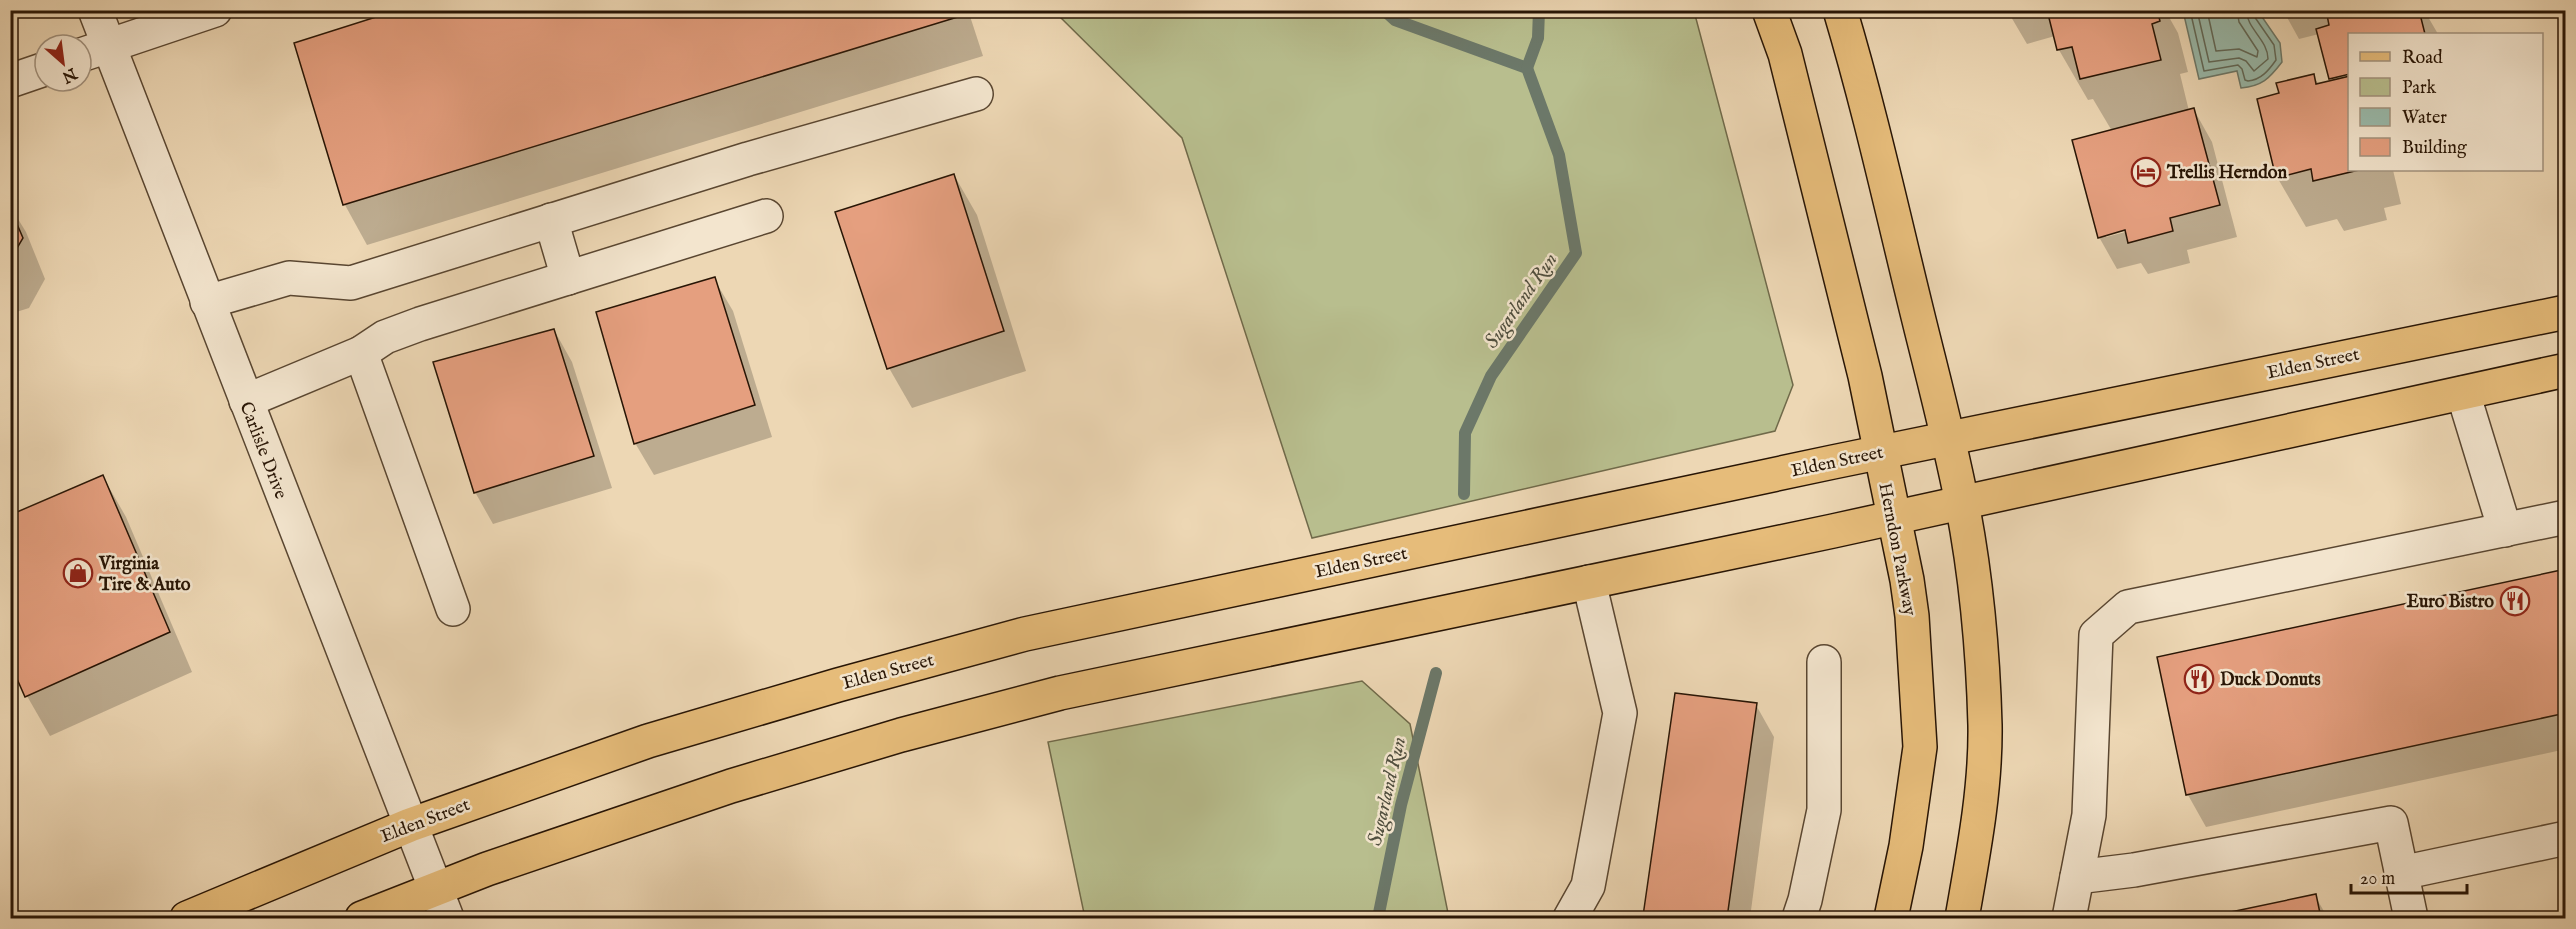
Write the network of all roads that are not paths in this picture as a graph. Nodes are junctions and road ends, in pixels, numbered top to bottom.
1 (95, 10) edge
2 (215, 10) edge
3 (1769, 10) edge
4 (1840, 10) edge
5 (95, 50) edge
6 (33, 73) edge
7 (10, 81) edge
8 (976, 94) dead end
9 (766, 216) dead end
10 (551, 220) junction
11 (568, 278) junction
12 (207, 302) junction
13 (2565, 312) edge
14 (361, 353) junction
15 (2565, 370) edge
16 (2463, 393) junction
17 (246, 401) junction
18 (1947, 438) junction
19 (1880, 453) junction
20 (1962, 503) junction
21 (1894, 517) junction
22 (2565, 517) edge
23 (2505, 530) junction
24 (1589, 582) junction
25 (453, 609) dead end
26 (1824, 662) dead end
27 (410, 825) junction
28 (2565, 838) edge
29 (2401, 873) junction
30 (2077, 877) junction
31 (435, 888) junction
32 (187, 918) edge
33 (362, 918) edge
34 (447, 918) edge
35 (1570, 918) edge
36 (1799, 918) edge
37 (1891, 918) edge
38 (1962, 918) edge
39 (2069, 918) edge
40 (2411, 918) edge

1 - 5 street, Carlisle Drive
2 - 5 street
3 - 19 main road, Herndon Parkway
4 - 18 main road
5 - 12 street, Carlisle Drive
6 - 7 street
8 - 10 street
9 - 11 street
10 - 11 street
10 - 12 street
11 - 14 street
12 - 17 street, Carlisle Drive
13 - 18 main road, Elden Street
14 - 17 street
14 - 25 street
15 - 16 main road
16 - 20 main road
16 - 23 street
17 - 27 street, Carlisle Drive
18 - 19 main road, Elden Street
18 - 20 main road
19 - 21 main road, Herndon Parkway
19 - 27 main road, Elden Street
20 - 21 main road
20 - 38 main road
21 - 24 main road
21 - 37 main road, Herndon Parkway
22 - 23 street
23 - 30 street
24 - 31 main road
24 - 35 street
26 - 36 street
27 - 31 street, Carlisle Drive
27 - 32 main road, Elden Street
28 - 29 street
29 - 30 street
29 - 40 street
30 - 39 street
31 - 33 main road
31 - 34 street, Carlisle Drive

